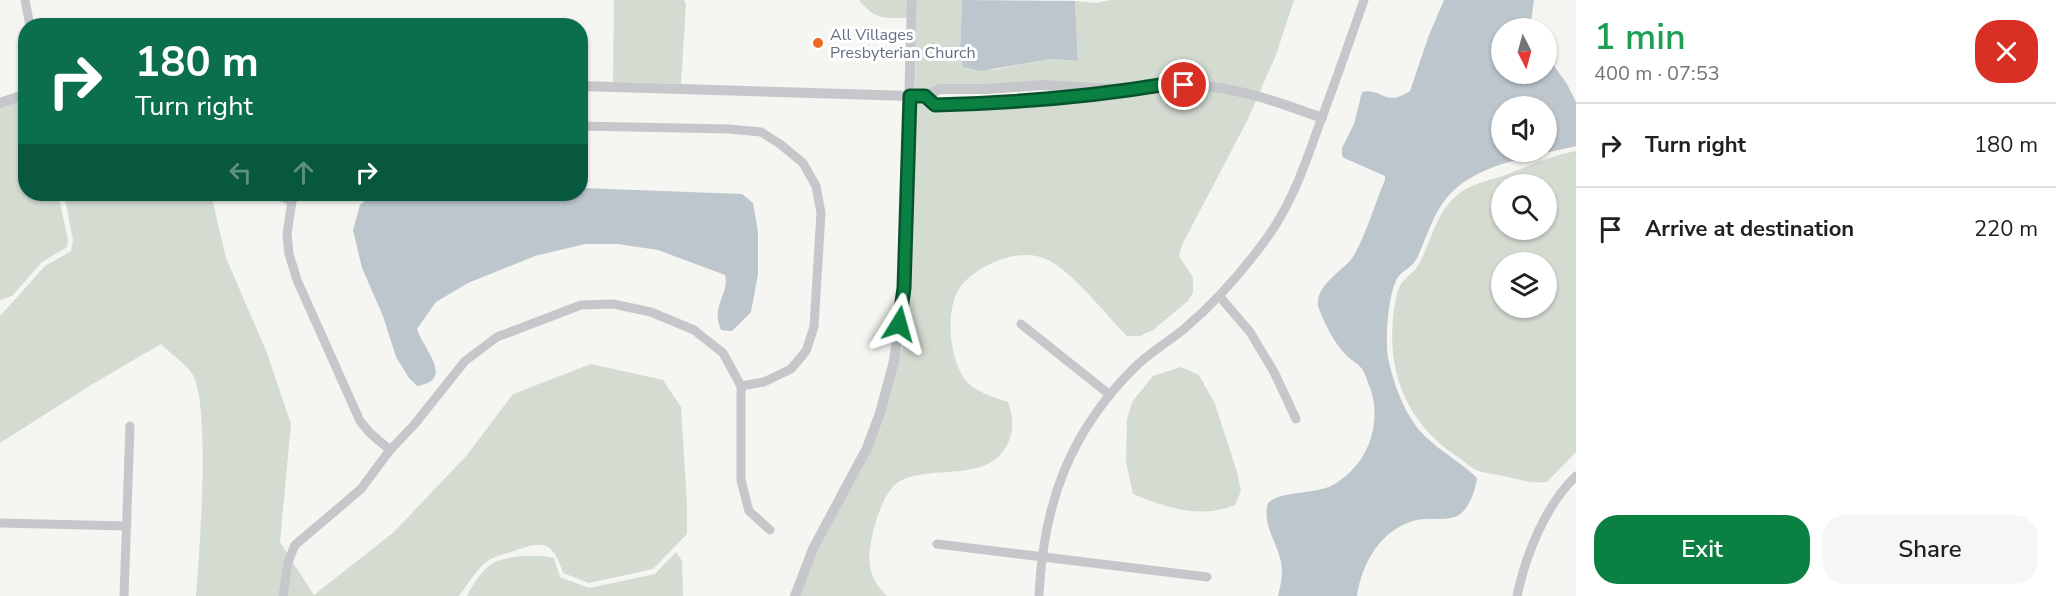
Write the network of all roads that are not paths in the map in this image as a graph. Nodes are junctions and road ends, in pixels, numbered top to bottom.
1 (25, 0) edge
2 (912, 0) edge
3 (1364, 0) edge
4 (28, 18) edge
5 (588, 86) edge
6 (1028, 86) junction
7 (1132, 90) junction
8 (910, 96) junction
9 (925, 96) junction
10 (18, 97) edge
11 (1030, 102) junction
12 (0, 103) edge
13 (1322, 118) junction
14 (588, 126) edge
15 (293, 201) edge
16 (1220, 297) junction
17 (1021, 324) dead end
18 (741, 386) junction
19 (1110, 395) junction
20 (1296, 419) dead end
21 (129, 426) dead end
22 (390, 450) junction
23 (1576, 476) edge
24 (0, 523) edge
25 (128, 526) junction
26 (770, 530) dead end
27 (936, 544) dead end
28 (1041, 558) junction
29 (1207, 577) dead end
30 (124, 596) edge
31 (283, 596) edge
32 (795, 596) edge
33 (1039, 596) edge
34 (1517, 596) edge

1 - 4 street
2 - 8 street
3 - 13 street
5 - 8 street
6 - 7 street
6 - 9 street
6 - 11 street
7 - 11 street
7 - 13 street
8 - 9 street
8 - 32 street
9 - 11 street
10 - 12 street
13 - 16 street
14 - 18 street
15 - 22 street
16 - 19 street
16 - 20 street
17 - 19 street
18 - 22 street
18 - 26 street
19 - 28 street
21 - 25 street
22 - 31 street
23 - 34 street
24 - 25 street
25 - 30 street
27 - 28 street
28 - 29 street
28 - 33 street

